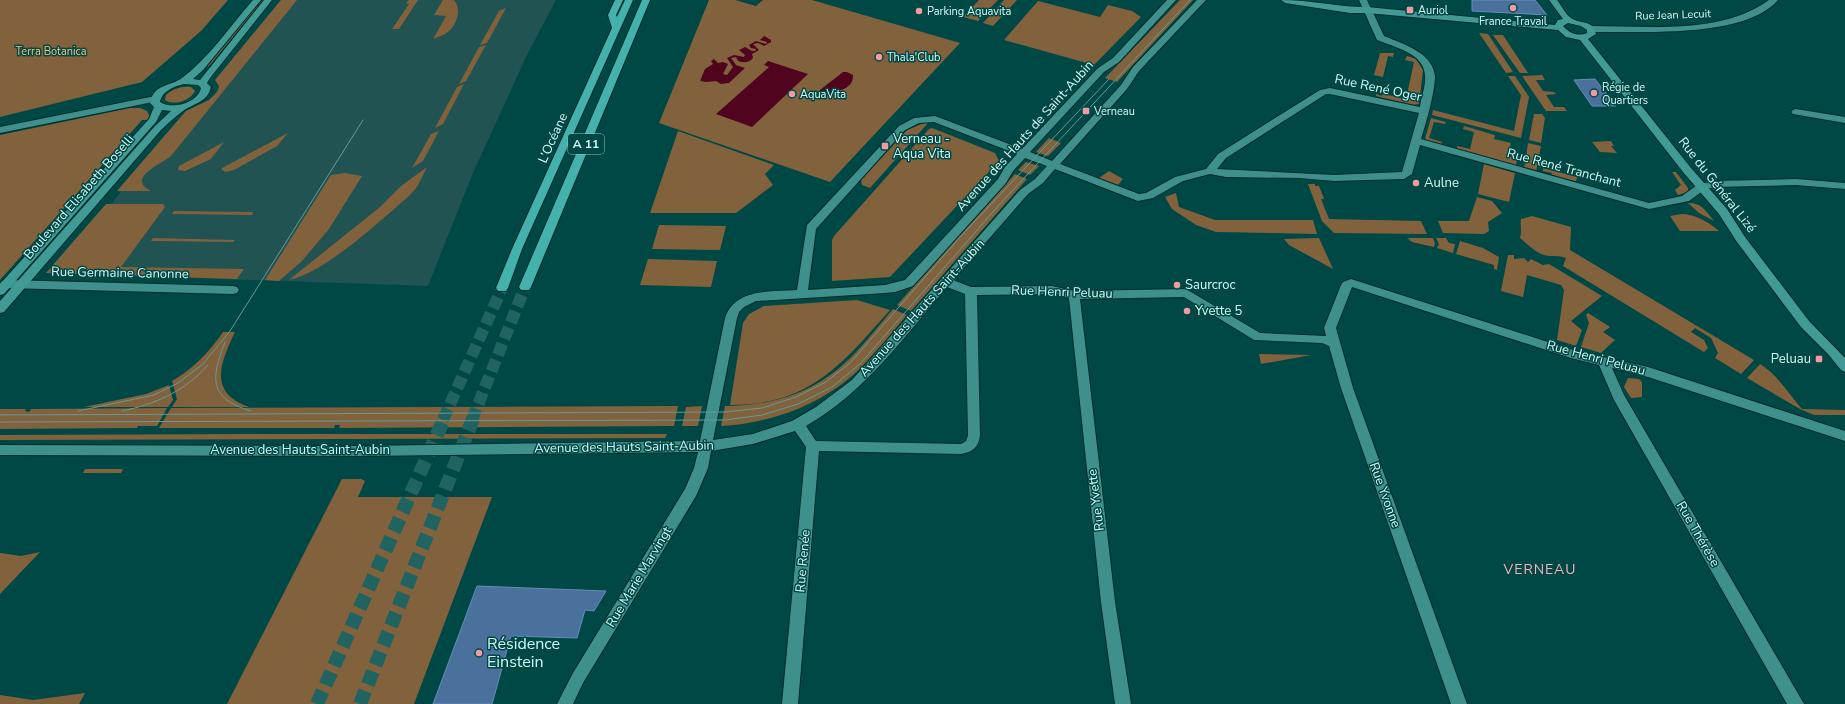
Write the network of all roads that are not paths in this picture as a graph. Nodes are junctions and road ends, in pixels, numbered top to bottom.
1 (257, 0) edge
2 (268, 0) edge
3 (619, 0) edge
4 (629, 0) edge
5 (646, 0) edge
6 (1172, 0) edge
7 (1202, 0) edge
8 (1285, 0) edge
9 (1322, 0) edge
10 (1363, 0) edge
11 (1554, 0) edge
12 (1774, 0) edge
13 (1367, 10) junction
14 (1568, 20) junction
15 (616, 28) junction
16 (1560, 28) junction
17 (1591, 29) junction
18 (1582, 37) junction
19 (183, 82) junction
20 (202, 84) junction
21 (157, 103) junction
22 (184, 106) junction
23 (1424, 111) junction
24 (1796, 112) dead end
25 (1845, 120) edge
26 (0, 130) edge
27 (1416, 141) junction
28 (1024, 153) junction
29 (1054, 165) junction
30 (1210, 171) junction
31 (1845, 186) edge
32 (1701, 187) junction
33 (946, 282) junction
34 (22, 284) junction
35 (1347, 285) joint
36 (3, 287) edge
37 (524, 287) tunnel mouth
38 (502, 288) tunnel mouth
39 (233, 290) dead end
40 (971, 291) junction
41 (802, 294) junction
42 (1074, 295) junction
43 (0, 309) edge
44 (1335, 343) junction
45 (1604, 362) junction
46 (1845, 367) edge
47 (797, 424) junction
48 (1845, 436) edge
49 (813, 446) junction
50 (705, 447) junction
51 (0, 450) edge
52 (565, 704) edge
53 (790, 704) edge
54 (1123, 704) edge
55 (1460, 704) edge
56 (1796, 704) edge

1 - 19 street
2 - 20 street
3 - 15 highway
4 - 15 highway, L’Océane / A 11
5 - 37 highway, A 11
6 - 28 street, Avenue des Hauts de Saint-Aubin
7 - 29 street, Avenue des Hauts Saint-Aubin
8 - 13 street
9 - 13 street
10 - 13 street
11 - 14 street
12 - 17 street, Rue Jean Lecuit
13 - 16 street
13 - 23 street
14 - 16 street
14 - 17 street
15 - 38 highway, L’Océane / A 11
16 - 18 street
17 - 18 street
18 - 32 street, Rue du Général Lizé
19 - 20 street
19 - 21 street
20 - 22 street, Boulevard Elisabeth Boselli
21 - 22 street
21 - 26 street
21 - 36 street, Boulevard Elisabeth Boselli
22 - 34 street, Boulevard Elisabeth Boselli
23 - 27 street, Rue René Oger
23 - 30 street, Rue René Oger
24 - 25 street
27 - 30 street, Rue René Oger
27 - 32 street, Rue René Tranchant
28 - 29 street, Rue René Oger
28 - 41 street, Avenue des Hauts de Saint-Aubin
28 - 41 street, Rue René Oger
29 - 30 street, Rue René Oger
29 - 33 street, Avenue des Hauts Saint-Aubin
31 - 32 street
32 - 46 street, Rue du Général Lizé
33 - 40 street, Rue Henri Peluau
33 - 47 street, Avenue des Hauts Saint-Aubin
34 - 36 street, Rue Germaine Canonne
34 - 39 street, Rue Germaine Canonne
34 - 43 street, Boulevard Elisabeth Boselli
35 - 44 street, Rue Yvonne
35 - 45 street, Rue Henri Peluau
40 - 42 street, Rue Henri Peluau
40 - 49 street
41 - 50 street, Rue Marie Marvingt
42 - 44 street, Rue Henri Peluau
42 - 54 street, Rue Yvette
44 - 55 street, Rue Yvonne
45 - 48 street, Rue Henri Peluau
45 - 56 street, Rue Thérèse
47 - 49 street
47 - 50 street, Avenue des Hauts Saint-Aubin
49 - 53 street, Rue Renée
50 - 51 street, Avenue des Hauts Saint-Aubin
50 - 52 street, Rue Marie Marvingt

